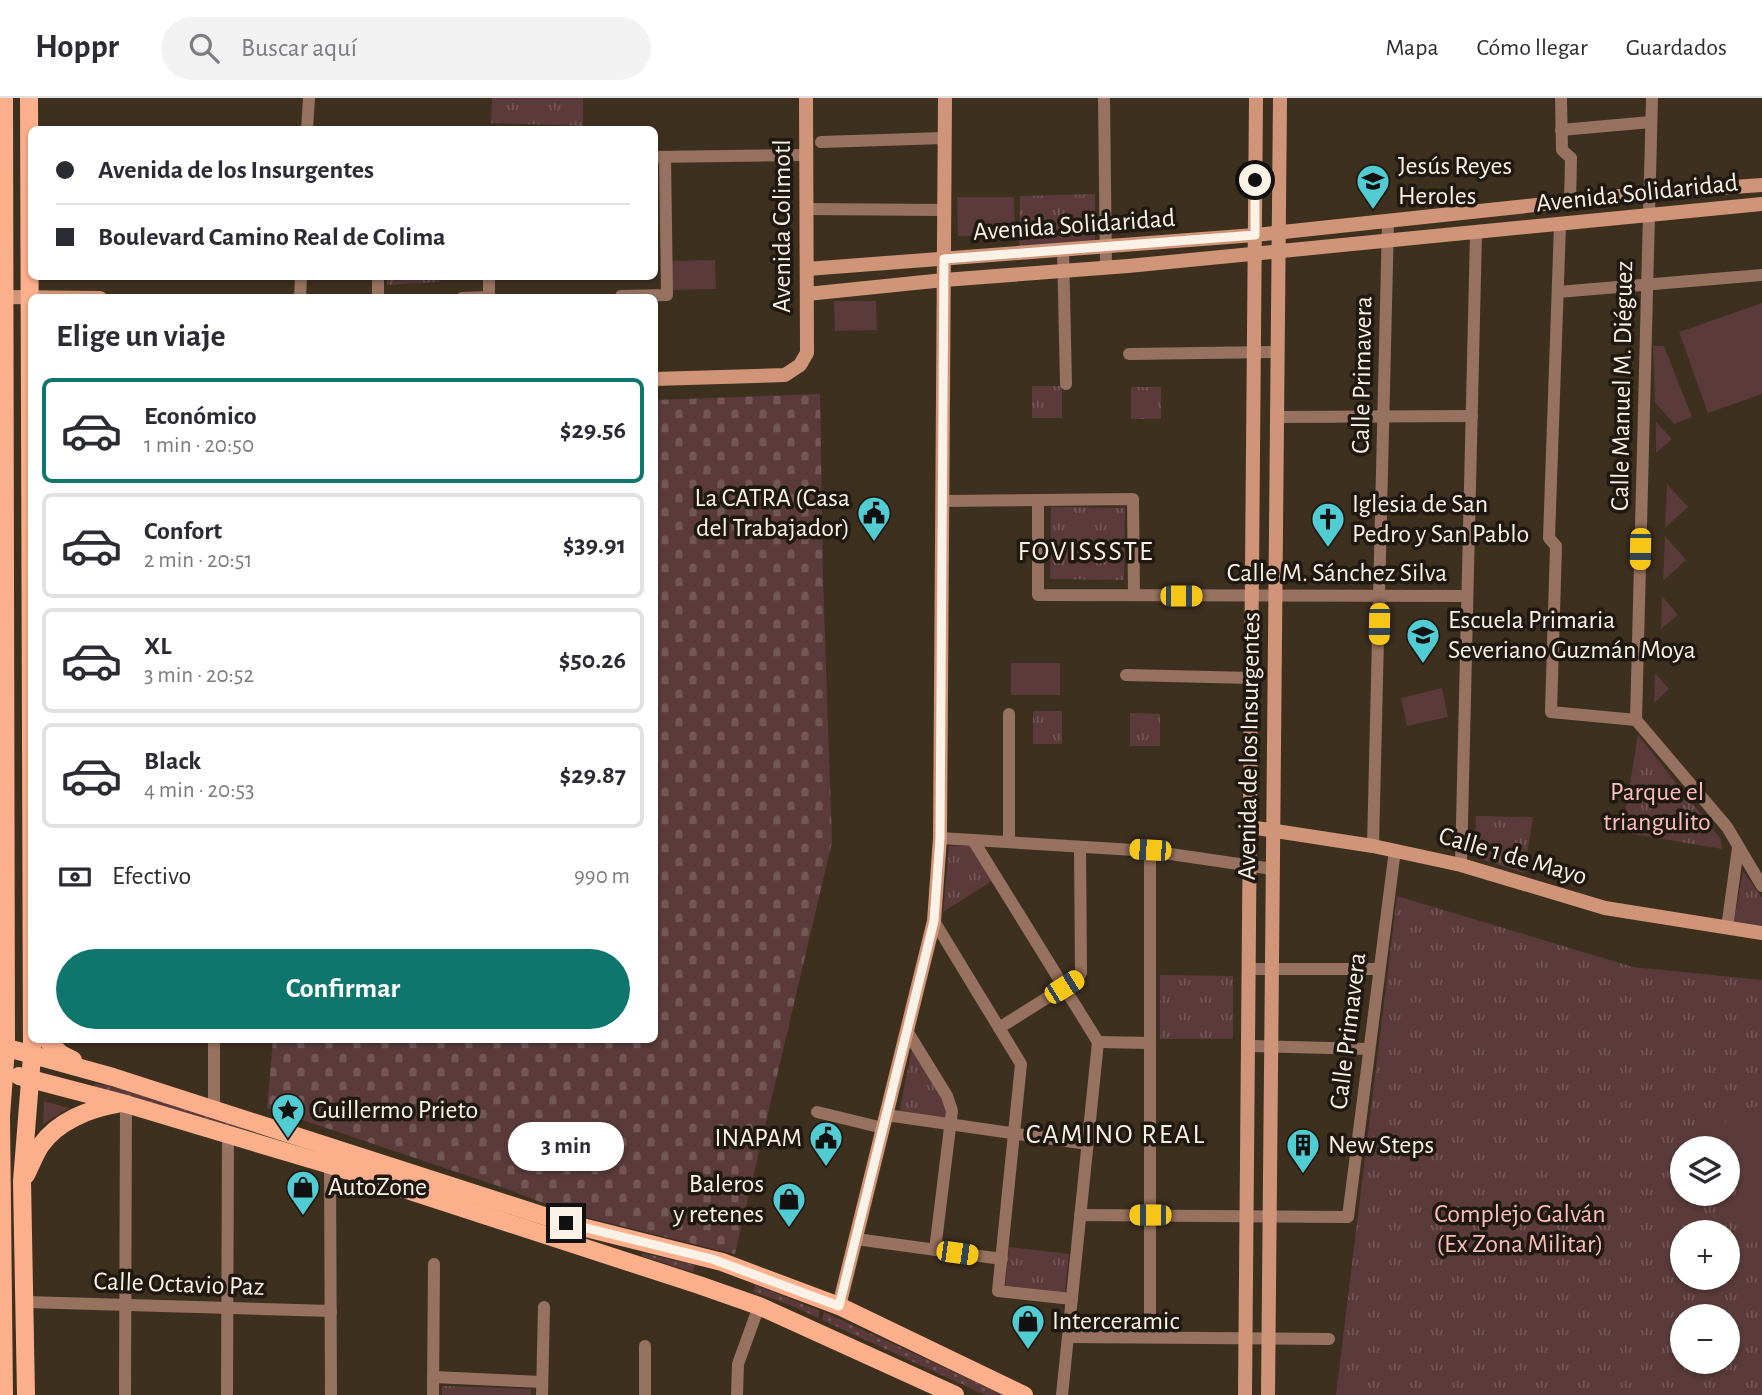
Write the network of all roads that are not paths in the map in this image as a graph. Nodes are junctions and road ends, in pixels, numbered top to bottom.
1 (4, 98) edge
2 (29, 98) edge
3 (309, 98) edge
4 (806, 98) edge
5 (944, 98) edge
6 (1104, 98) edge
7 (1256, 98) edge
8 (1280, 98) edge
9 (1562, 98) edge
10 (1652, 98) edge
11 (1651, 122) junction
12 (29, 126) edge
13 (307, 126) edge
14 (1561, 130) junction
15 (944, 138) junction
16 (821, 142) dead end
17 (806, 155) junction
18 (660, 157) edge
19 (1762, 185) edge
20 (1649, 193) junction
21 (1570, 203) junction
22 (1762, 204) edge
23 (806, 209) junction
24 (944, 210) junction
25 (1649, 216) junction
26 (1388, 222) junction
27 (1560, 225) junction
28 (1279, 233) junction
29 (1476, 234) junction
30 (1255, 235) junction
31 (1387, 241) junction
32 (1106, 248) junction
33 (1063, 249) junction
34 (1278, 251) junction
35 (1255, 254) junction
36 (944, 259) junction
37 (1106, 268) junction
38 (807, 269) junction
39 (1064, 272) junction
40 (1762, 275) edge
41 (944, 280) junction
42 (1647, 285) junction
43 (1558, 292) junction
44 (807, 294) junction
45 (658, 295) edge
46 (4, 297) junction
47 (28, 297) edge
48 (1254, 352) junction
49 (1277, 352) junction
50 (1129, 354) dead end
51 (658, 379) edge
52 (1066, 384) dead end
53 (1472, 416) junction
54 (1277, 417) junction
55 (1383, 418) junction
56 (2, 425) edge
57 (28, 432) edge
58 (1038, 500) junction
59 (942, 501) junction
60 (1134, 595) junction
61 (1252, 596) junction
62 (1275, 596) junction
63 (1379, 596) junction
64 (1467, 596) junction
65 (5, 630) junction
66 (28, 632) edge
67 (1126, 675) dead end
68 (1251, 678) junction
69 (1009, 714) dead end
70 (1636, 720) junction
71 (1250, 827) junction
72 (6, 829) junction
73 (28, 829) edge
74 (1273, 830) junction
75 (940, 838) junction
76 (973, 840) junction
77 (1009, 842) junction
78 (1373, 846) junction
79 (1080, 847) junction
80 (1738, 848) junction
81 (1150, 850) junction
82 (1395, 850) junction
83 (1461, 864) junction
84 (1250, 865) junction
85 (1273, 869) junction
86 (1762, 886) edge
87 (934, 921) junction
88 (1727, 928) junction
89 (1762, 933) edge
90 (1249, 969) junction
91 (1272, 969) junction
92 (1379, 969) junction
93 (1064, 987) junction
94 (999, 1028) junction
95 (907, 1031) junction
96 (1098, 1042) junction
97 (32, 1043) edge
98 (50, 1043) edge
99 (214, 1043) edge
100 (1150, 1043) junction
101 (1248, 1046) junction
102 (1271, 1046) junction
103 (3, 1047) edge
104 (1369, 1048) junction
105 (32, 1056) junction
106 (2, 1071) edge
107 (108, 1076) junction
108 (30, 1079) junction
109 (124, 1104) junction
110 (214, 1109) junction
111 (817, 1112) dead end
112 (1, 1114) edge
113 (885, 1121) junction
114 (951, 1124) junction
115 (228, 1134) junction
116 (1015, 1134) junction
117 (1087, 1144) junction
118 (330, 1164) junction
119 (23, 1181) junction
120 (1080, 1215) junction
121 (1150, 1215) junction
122 (1247, 1216) junction
123 (1269, 1217) junction
124 (856, 1239) junction
125 (934, 1250) junction
126 (705, 1257) junction
127 (1002, 1259) junction
128 (434, 1264) dead end
129 (747, 1272) junction
130 (698, 1285) junction
131 (734, 1298) junction
132 (1072, 1300) junction
133 (26, 1302) junction
134 (124, 1305) junction
135 (759, 1306) junction
136 (839, 1306) junction
137 (544, 1307) dead end
138 (227, 1308) junction
139 (331, 1311) junction
140 (1068, 1337) junction
141 (1150, 1337) junction
142 (1246, 1338) junction
143 (1268, 1338) junction
144 (1329, 1339) dead end
145 (645, 1346) dead end
146 (433, 1377) junction
147 (542, 1389) edge
148 (4, 1395) edge
149 (26, 1395) edge
150 (125, 1395) edge
151 (227, 1395) edge
152 (331, 1395) edge
153 (433, 1395) edge
154 (645, 1395) edge
155 (737, 1395) edge
156 (956, 1395) edge
157 (1024, 1395) edge
158 (1062, 1395) edge
159 (1245, 1395) edge
160 (1268, 1395) edge

1 - 46 main road
2 - 12 main road
3 - 13 street
4 - 17 street, Avenida Colimotl
5 - 15 street
6 - 32 street
7 - 30 street, Avenida de los Insurgentes
8 - 28 street, Avenida de los Insurgentes
9 - 14 street
10 - 11 street, Calle Manuel M. Diéguez
11 - 14 street
11 - 20 street, Calle Manuel M. Diéguez
14 - 21 street
15 - 16 street
15 - 24 street
17 - 18 street
17 - 23 street, Avenida Colimotl
18 - 45 street
19 - 20 street, Avenida Solidaridad
20 - 21 street, Avenida Solidaridad
20 - 25 street, Calle Manuel M. Diéguez
21 - 26 street, Avenida Solidaridad
22 - 25 street, Avenida Solidaridad
23 - 24 street
23 - 38 street, Avenida Colimotl
24 - 36 street
25 - 27 street, Avenida Solidaridad
25 - 42 street, Calle Manuel M. Diéguez
26 - 28 street, Avenida Solidaridad
26 - 31 street, Calle Primavera
27 - 29 street, Avenida Solidaridad
27 - 43 street
28 - 30 street, Avenida Solidaridad
28 - 34 street, Avenida de los Insurgentes
29 - 31 street, Avenida Solidaridad
29 - 53 street
30 - 32 street, Avenida Solidaridad
30 - 35 street, Avenida de los Insurgentes
31 - 34 street, Avenida Solidaridad
31 - 55 street, Calle Primavera
32 - 33 street, Avenida Solidaridad
32 - 37 street
33 - 36 street, Avenida Solidaridad
33 - 39 street
34 - 35 street, Avenida Solidaridad
34 - 49 street, Avenida de los Insurgentes
35 - 37 street, Avenida Solidaridad
35 - 48 street, Avenida de los Insurgentes
36 - 38 street, Avenida Solidaridad
36 - 41 street
37 - 39 street, Avenida Solidaridad
38 - 44 street, Avenida Colimotl
39 - 41 street, Avenida Solidaridad
39 - 52 street
40 - 42 street
41 - 44 street, Avenida Solidaridad
41 - 59 street
42 - 43 street
42 - 70 street, Calle Manuel M. Diéguez
43 - 70 street
44 - 51 street, Avenida Colimotl
46 - 47 street
46 - 56 main road
48 - 49 street
48 - 50 street
48 - 61 street, Avenida de los Insurgentes
49 - 54 street, Avenida de los Insurgentes
53 - 55 street
53 - 64 street
54 - 55 street
54 - 62 street, Avenida de los Insurgentes
55 - 63 street, Calle Primavera
56 - 57 street
56 - 65 main road
58 - 59 street
58 - 60 street, Calle M. Sánchez Silva
58 - 60 street
59 - 75 street
60 - 61 street, Calle M. Sánchez Silva
61 - 62 street, Calle M. Sánchez Silva
61 - 68 street, Avenida de los Insurgentes
62 - 63 street, Calle M. Sánchez Silva
62 - 74 street, Avenida de los Insurgentes
63 - 64 street, Calle M. Sánchez Silva
63 - 78 street, Calle Primavera
64 - 83 street
65 - 66 main road
65 - 72 main road
67 - 68 street
68 - 71 street, Avenida de los Insurgentes
69 - 77 street
70 - 80 street
71 - 74 street, Calle 1 de Mayo
71 - 84 street, Avenida de los Insurgentes
72 - 73 main road
72 - 103 main road
74 - 78 street, Calle 1 de Mayo
74 - 85 street, Avenida de los Insurgentes
75 - 76 street
75 - 87 street
76 - 77 street
76 - 93 street
77 - 79 street
78 - 82 street, Calle 1 de Mayo
79 - 81 street
79 - 93 street
80 - 86 street
80 - 88 street
81 - 84 street
81 - 100 street
82 - 83 street, Calle 1 de Mayo
82 - 92 street, Calle Primavera
83 - 88 street, Calle 1 de Mayo
84 - 85 street
84 - 90 street, Avenida de los Insurgentes
85 - 91 street, Avenida de los Insurgentes
87 - 94 street
87 - 95 street
88 - 89 street, Calle 1 de Mayo
90 - 91 street
90 - 101 street, Avenida de los Insurgentes
91 - 92 street
91 - 102 street, Avenida de los Insurgentes
92 - 104 street, Calle Primavera
93 - 94 street
93 - 96 street
94 - 116 street
95 - 113 street
95 - 114 street
96 - 100 street
96 - 117 street
97 - 105 main road
98 - 107 main road
99 - 110 street
100 - 121 street
101 - 102 street
101 - 122 street, Avenida de los Insurgentes
102 - 104 street
102 - 123 street, Avenida de los Insurgentes
103 - 105 main road
103 - 106 main road
104 - 123 street, Calle Primavera
105 - 107 main road
105 - 108 main road
106 - 108 main road
106 - 112 main road
107 - 110 main road
108 - 109 main road
108 - 119 main road
109 - 115 main road
109 - 119 main road
109 - 134 street
110 - 126 main road
111 - 113 street
112 - 148 main road
113 - 114 street
113 - 124 street
114 - 116 street
114 - 125 street
115 - 118 main road
115 - 138 street
116 - 117 street
116 - 127 street
117 - 120 street
118 - 130 main road
118 - 139 street
119 - 133 main road
120 - 121 street
120 - 132 street
121 - 122 street
121 - 141 street
122 - 123 street
122 - 142 street, Avenida de los Insurgentes
123 - 143 street, Avenida de los Insurgentes
124 - 125 street
124 - 136 street
125 - 127 street
126 - 129 main road
126 - 130 main road
127 - 132 street
128 - 146 street
129 - 131 main road
129 - 136 main road
130 - 131 main road
131 - 135 main road
132 - 140 street
133 - 134 street, Calle Octavio Paz
133 - 149 main road
134 - 138 street, Calle Octavio Paz
134 - 150 street
135 - 155 street
135 - 156 main road
136 - 157 main road
137 - 147 street
138 - 139 street, Calle Octavio Paz
138 - 151 street
139 - 152 street
140 - 141 street
140 - 158 street
141 - 142 street
142 - 143 street
142 - 159 street, Avenida de los Insurgentes
143 - 144 street
143 - 160 street, Avenida de los Insurgentes
145 - 154 street
146 - 147 street
146 - 153 street

